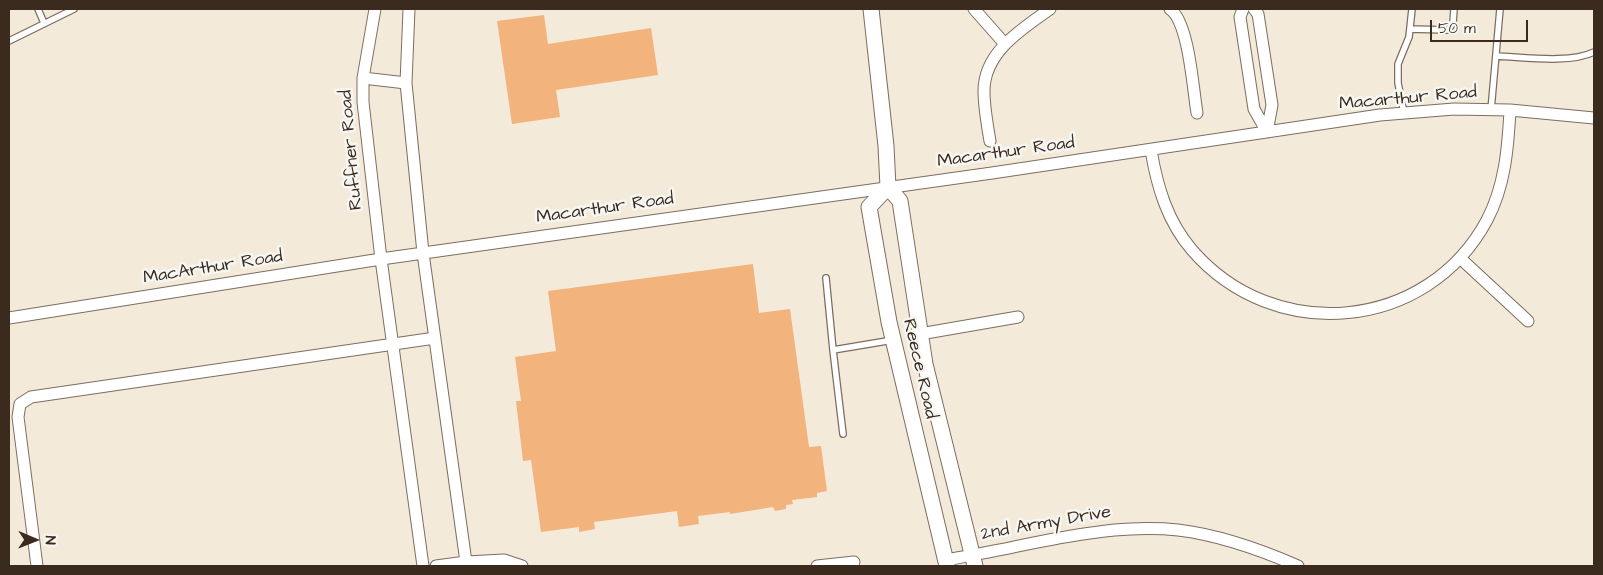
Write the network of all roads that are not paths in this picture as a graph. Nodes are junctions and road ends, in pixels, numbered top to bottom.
1 (38, 9) edge
2 (74, 9) edge
3 (375, 9) edge
4 (409, 9) edge
5 (871, 9) edge
6 (974, 9) edge
7 (1050, 9) edge
8 (1170, 9) edge
9 (1243, 9) edge
10 (1254, 9) edge
11 (1412, 9) edge
12 (1454, 9) edge
13 (1500, 9) edge
14 (44, 23) junction
15 (1410, 29) junction
16 (9, 41) edge
17 (1005, 44) junction
18 (1594, 52) edge
19 (1496, 56) junction
20 (363, 78) junction
21 (406, 82) junction
22 (1491, 110) junction
23 (1510, 110) junction
24 (1196, 113) dead end
25 (1404, 113) junction
26 (1594, 118) edge
27 (1267, 132) junction
28 (990, 141) dead end
29 (1151, 150) junction
30 (888, 187) junction
31 (423, 253) junction
32 (1460, 258) junction
33 (381, 259) junction
34 (826, 278) dead end
35 (1018, 317) dead end
36 (9, 318) edge
37 (1528, 320) dead end
38 (920, 334) junction
39 (435, 338) junction
40 (893, 340) junction
41 (393, 344) junction
42 (833, 350) junction
43 (843, 434) dead end
44 (973, 561) edge
45 (466, 562) junction
46 (854, 562) dead end
47 (947, 563) edge
48 (37, 566) edge
49 (423, 566) edge
50 (436, 566) edge
51 (522, 566) edge
52 (817, 566) edge
53 (1298, 566) edge

1 - 14 lane
2 - 14 lane
3 - 20 street, Ruffner Road
4 - 21 street
5 - 30 street, Reece Road
6 - 17 street
7 - 17 street
8 - 24 street
9 - 27 street
10 - 27 street
11 - 15 lane
12 - 15 lane
13 - 19 lane
14 - 16 lane
15 - 25 lane
17 - 28 street
18 - 19 lane
19 - 22 lane
20 - 21 street
20 - 33 street, Ruffner Road
21 - 31 street
22 - 23 street, Macarthur Road
22 - 25 street, Macarthur Road
23 - 26 street, Macarthur Road
23 - 32 street
25 - 27 street, Macarthur Road
27 - 29 street, Macarthur Road
29 - 30 street, Macarthur Road
29 - 32 street
30 - 31 street, Macarthur Road
30 - 38 street, Reece Road
30 - 40 street, Reece Road
31 - 33 street, MacArthur Road
31 - 39 street
32 - 37 street
33 - 36 street, MacArthur Road
33 - 41 street, Ruffner Road
34 - 42 lane
35 - 38 street
38 - 44 street, Reece Road
39 - 41 street
39 - 45 street
40 - 42 lane
40 - 47 street, Reece Road
41 - 48 street
41 - 49 street, Ruffner Road
42 - 43 lane
44 - 47 street, 2nd Army Drive
44 - 53 street, 2nd Army Drive
45 - 50 street
45 - 51 street
46 - 52 street

